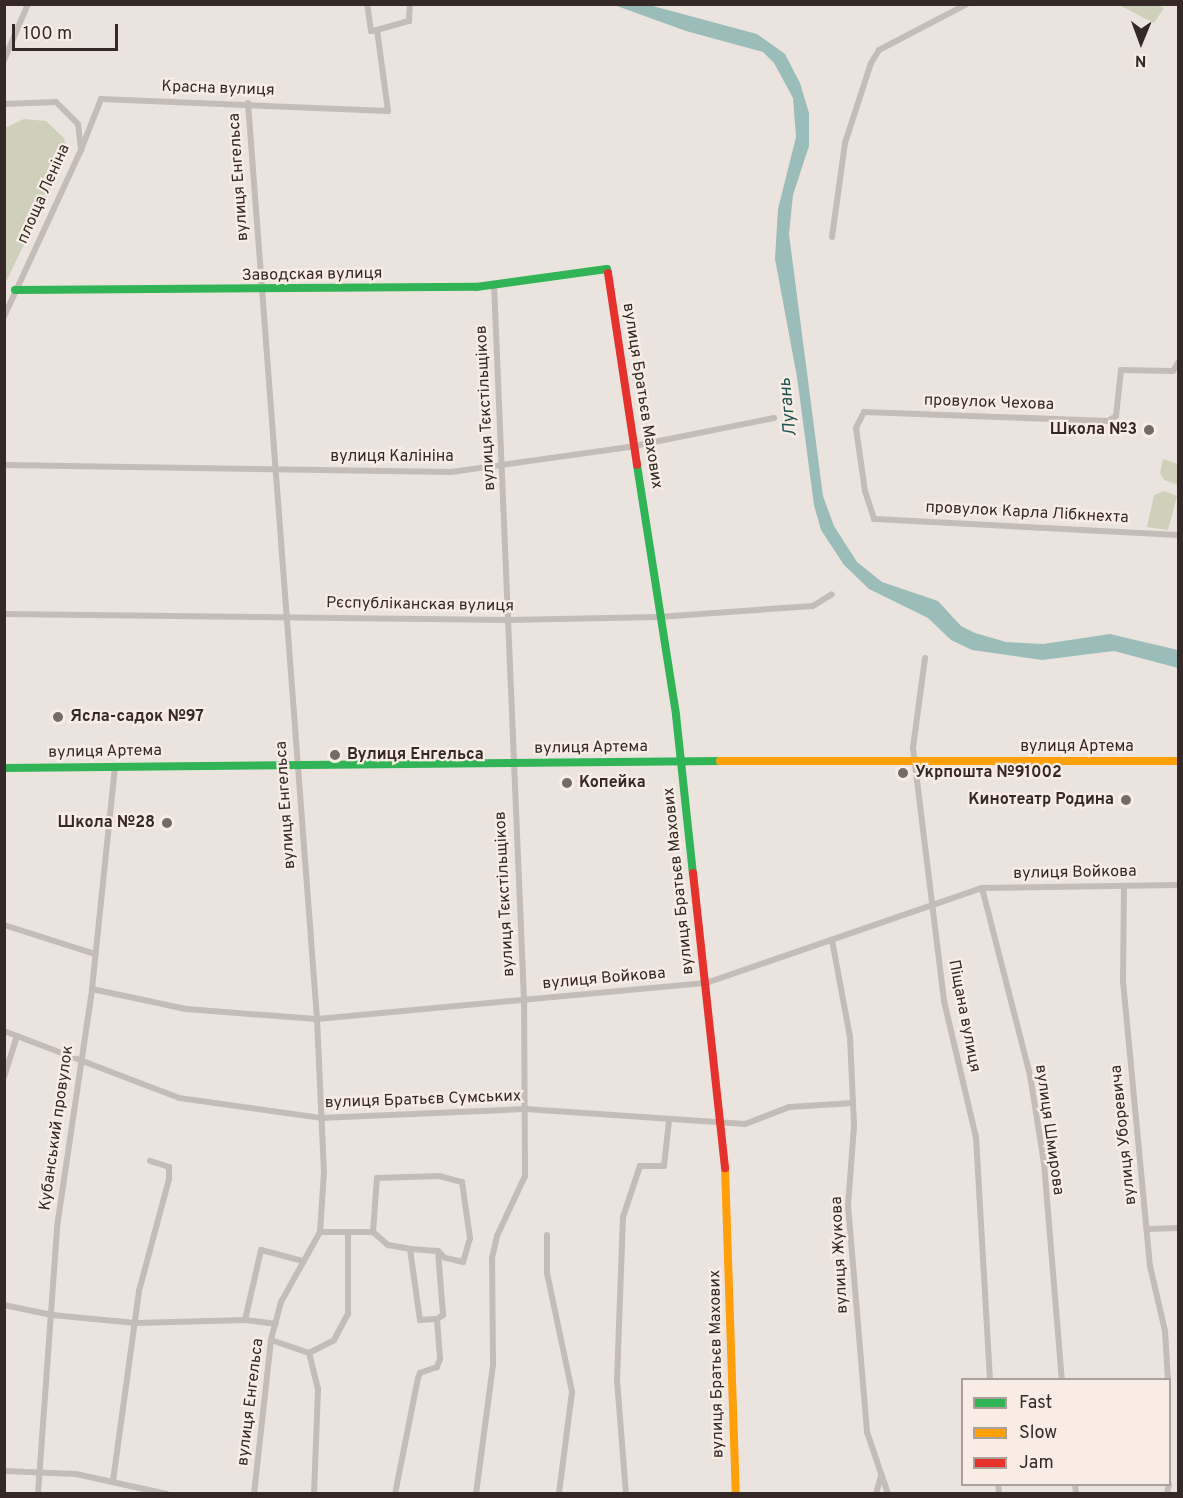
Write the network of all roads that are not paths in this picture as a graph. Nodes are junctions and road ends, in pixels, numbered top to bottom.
1 (28, 4) edge
2 (367, 4) edge
3 (410, 4) edge
4 (967, 4) edge
5 (377, 30) junction
6 (4, 60) edge
7 (4, 104) edge
8 (248, 104) junction
9 (81, 150) junction
10 (832, 237) dead end
11 (608, 269) joint
12 (494, 285) junction
13 (15, 291) junction
14 (260, 291) junction
15 (4, 317) edge
16 (1179, 363) edge
17 (774, 418) dead end
18 (635, 446) junction
19 (4, 465) edge
20 (502, 468) junction
21 (273, 471) junction
22 (874, 519) joint
23 (1179, 535) edge
24 (832, 594) dead end
25 (4, 614) edge
26 (287, 617) junction
27 (662, 617) junction
28 (508, 620) junction
29 (925, 658) dead end
30 (681, 761) junction
31 (1179, 761) edge
32 (915, 762) junction
33 (296, 764) junction
34 (512, 764) junction
35 (4, 768) edge
36 (115, 768) junction
37 (1179, 885) edge
38 (1124, 886) junction
39 (982, 888) junction
40 (932, 902) junction
41 (4, 925) edge
42 (832, 940) junction
43 (95, 954) junction
44 (706, 983) junction
45 (92, 989) junction
46 (524, 1000) junction
47 (317, 1019) junction
48 (4, 1031) edge
49 (17, 1036) junction
50 (80, 1062) junction
51 (4, 1077) edge
52 (853, 1103) junction
53 (525, 1109) junction
54 (321, 1118) junction
55 (669, 1121) junction
56 (718, 1122) junction
57 (150, 1161) dead end
58 (1179, 1228) edge
59 (1149, 1229) junction
60 (320, 1232) junction
61 (348, 1232) junction
62 (373, 1232) junction
63 (547, 1235) dead end
64 (410, 1249) junction
65 (438, 1251) junction
66 (303, 1261) junction
67 (4, 1305) edge
68 (52, 1315) junction
69 (437, 1319) junction
70 (246, 1320) junction
71 (136, 1323) junction
72 (276, 1324) junction
73 (271, 1340) junction
74 (309, 1353) junction
75 (990, 1378) edge
76 (1062, 1378) edge
77 (1168, 1378) edge
78 (4, 1471) edge
79 (39, 1471) junction
80 (881, 1474) junction
81 (114, 1480) junction
82 (38, 1494) edge
83 (167, 1494) edge
84 (254, 1494) edge
85 (314, 1494) edge
86 (395, 1494) edge
87 (476, 1494) edge
88 (559, 1494) edge
89 (626, 1494) edge
90 (736, 1494) edge
91 (876, 1494) edge
92 (888, 1494) edge

1 - 6 street
2 - 5 street
3 - 5 street
4 - 10 street
5 - 8 street, Красна вулиця
7 - 9 street, площа Леніна
8 - 9 street, Красна вулиця
8 - 14 street, вулиця Енгельса
9 - 13 street, площа Леніна
11 - 12 street, Заводская вулиця
11 - 18 street, вулиця Братьєв Махових
12 - 14 street, Заводская вулиця
12 - 20 street, вулиця Тєкстільщіков
13 - 14 street, Заводская вулиця
13 - 15 street, площа Леніна
14 - 21 street, вулиця Енгельса
16 - 22 street, провулок Чехова
17 - 18 street, вулиця Калініна
18 - 20 street, вулиця Калініна
18 - 27 street, вулиця Братьєв Махових
19 - 21 street, вулиця Калініна
20 - 21 street, вулиця Калініна
20 - 28 street, вулиця Тєкстільщіков
21 - 26 street, вулиця Енгельса
22 - 23 street, провулок Карла Лібкнехта
24 - 27 street, Рєспубліканская вулиця
25 - 26 street, Рєспубліканская вулиця
26 - 28 street, Рєспубліканская вулиця
26 - 33 street, вулиця Енгельса
27 - 28 street, Рєспубліканская вулиця
27 - 30 street, вулиця Братьєв Махових
28 - 34 street, вулиця Тєкстільщіков
29 - 32 street, Піщана вулиця
30 - 32 street, вулиця Артема
30 - 34 street, вулиця Артема
30 - 44 street, вулиця Братьєв Махових
31 - 32 street, вулиця Артема
32 - 40 street, Піщана вулиця
33 - 34 street, вулиця Артема
33 - 36 street, вулиця Артема
33 - 47 street, вулиця Енгельса
34 - 46 street, вулиця Тєкстільщіков
35 - 36 street, вулиця Артема
36 - 43 street, Кубанський провулок
37 - 38 street, вулиця Войкова
38 - 39 street, вулиця Войкова
38 - 59 street, вулиця Уборевича
39 - 40 street, вулиця Войкова
39 - 76 street, вулиця Шмирова
40 - 42 street, вулиця Войкова
40 - 75 street, Піщана вулиця
41 - 43 street
42 - 44 street, вулиця Войкова
42 - 52 street, вулиця Жукова
43 - 45 street, Кубанський провулок
44 - 46 street, вулиця Войкова
44 - 56 street, вулиця Братьєв Махових
45 - 47 street, вулиця Войкова
45 - 50 street, Кубанський провулок
46 - 47 street, вулиця Войкова
46 - 53 street, вулиця Тєкстільщіков
47 - 54 street, вулиця Енгельса
48 - 49 street, вулиця Братьєв Сумських
49 - 50 street, вулиця Братьєв Сумських
49 - 51 street
50 - 54 street, вулиця Братьєв Сумських
50 - 68 street, Кубанський провулок
52 - 56 street, вулиця Братьєв Сумських
52 - 80 street, вулиця Жукова
53 - 54 street, вулиця Братьєв Сумських
53 - 55 street, вулиця Братьєв Сумських
53 - 87 street, вулиця Тєкстільщіков
54 - 60 street, вулиця Енгельса
55 - 56 street, вулиця Братьєв Сумських
55 - 89 street
56 - 90 street, вулиця Братьєв Махових
57 - 71 street
58 - 59 street
59 - 77 street, вулиця Уборевича
60 - 61 street
60 - 66 street, вулиця Енгельса
61 - 62 street
61 - 74 street
62 - 64 street
62 - 65 street
63 - 88 street
64 - 65 street
64 - 69 street
65 - 69 street
66 - 70 street
66 - 72 street, вулиця Енгельса
67 - 68 street
68 - 71 street
68 - 79 street, Кубанський провулок
69 - 86 street
70 - 71 street
70 - 72 street
71 - 81 street
72 - 73 street, вулиця Енгельса
73 - 74 street
73 - 84 street, вулиця Енгельса
74 - 85 street
78 - 79 street
79 - 81 street
79 - 82 street, Кубанський провулок
80 - 91 street
80 - 92 street, вулиця Жукова
81 - 83 street

